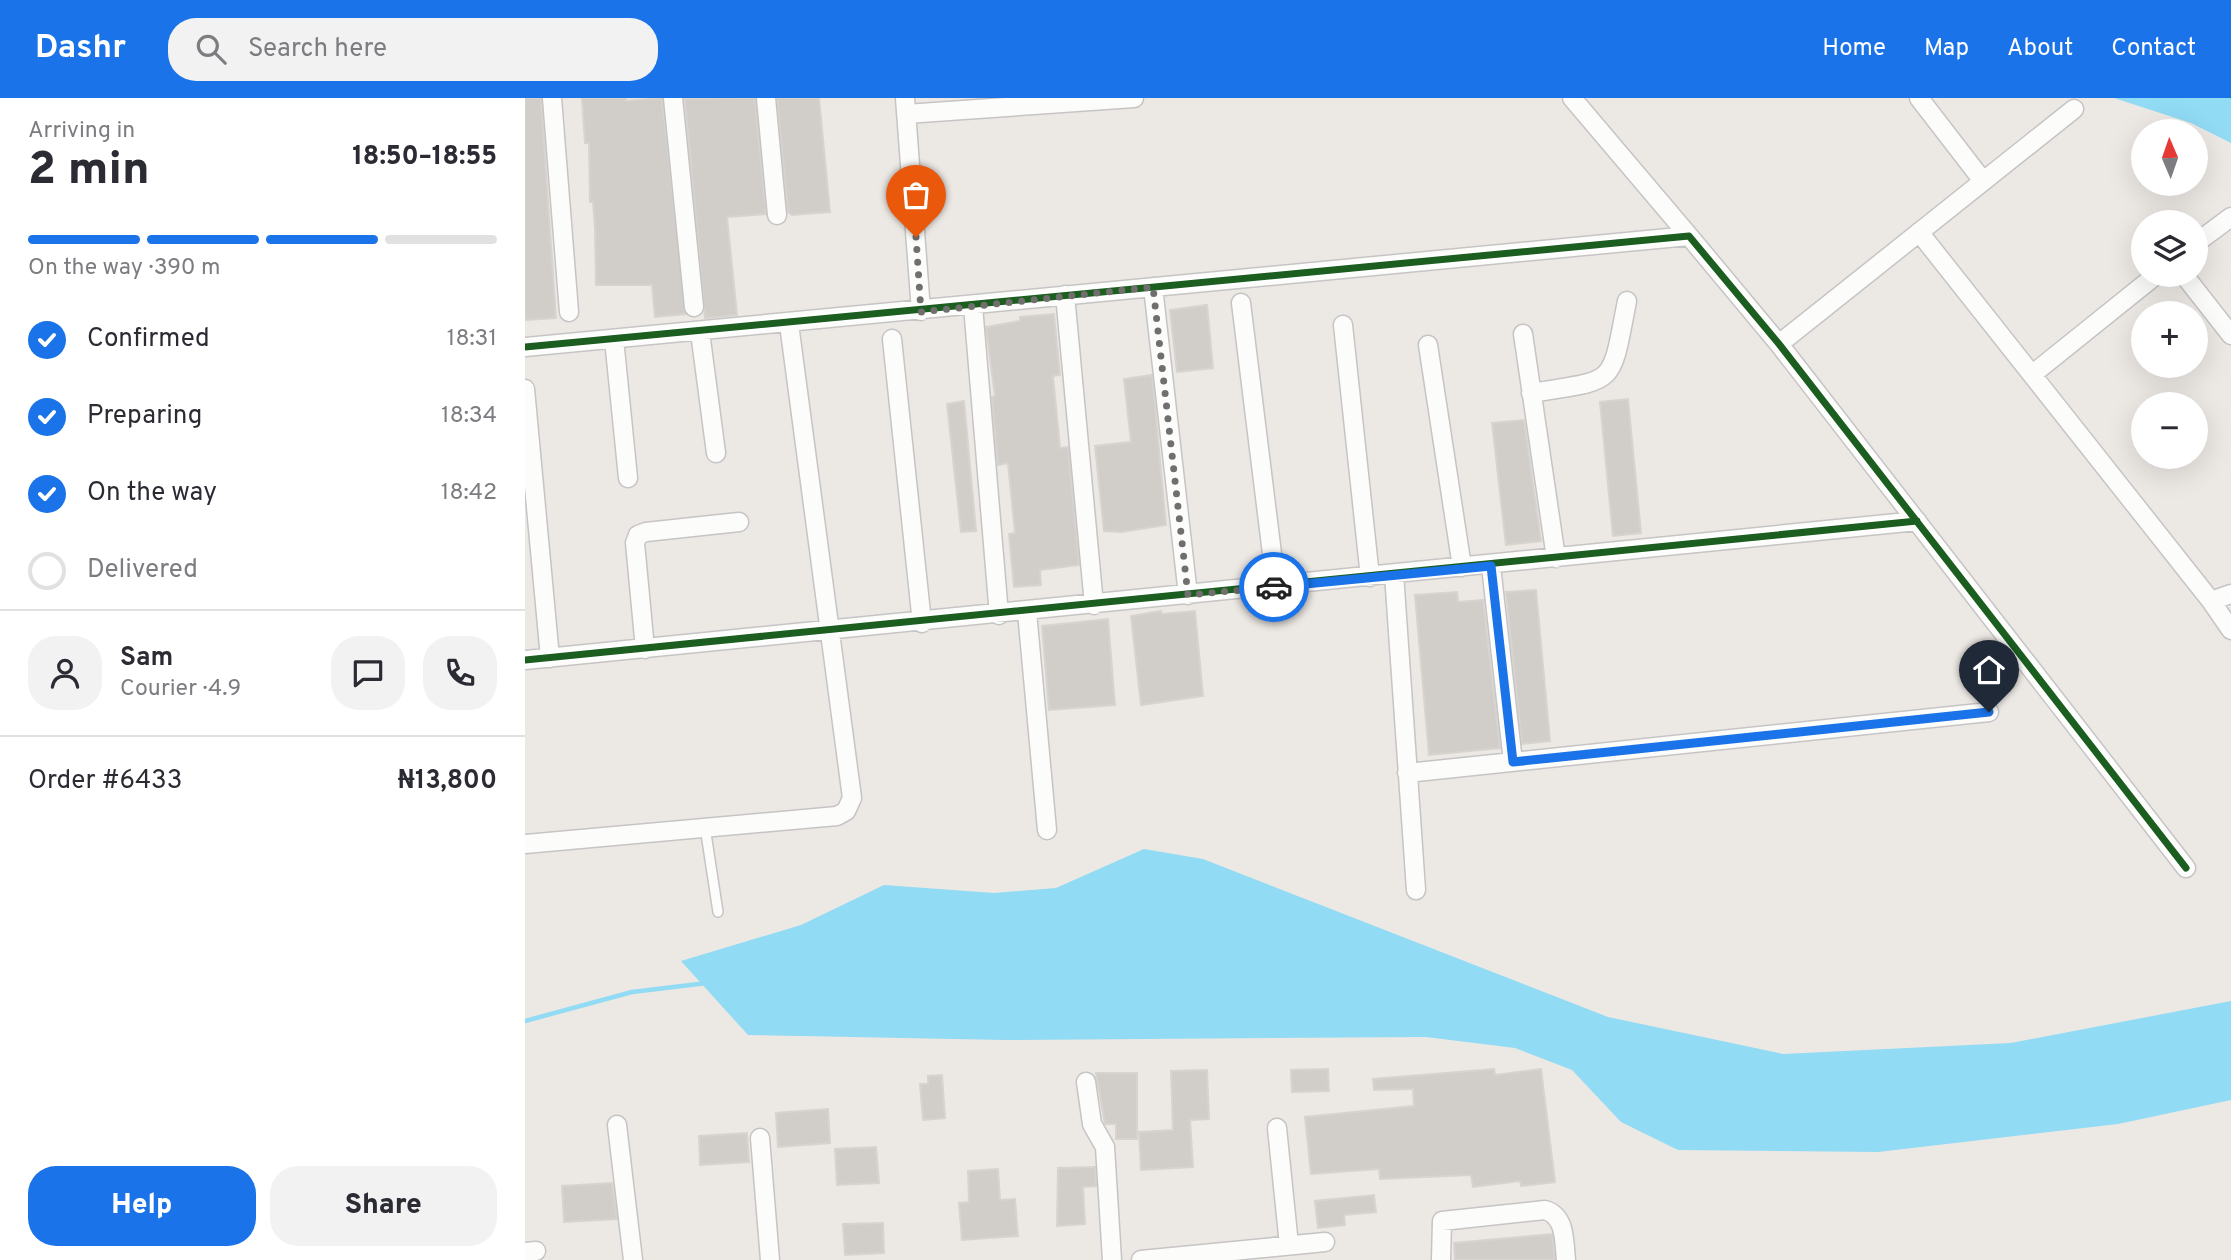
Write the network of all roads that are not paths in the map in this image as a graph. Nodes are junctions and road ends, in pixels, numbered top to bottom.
1 (552, 98) edge
2 (673, 98) edge
3 (765, 98) edge
4 (1134, 98) edge
5 (1572, 98) edge
6 (1919, 98) edge
7 (906, 106) edge
8 (2074, 109) dead end
9 (1983, 181) junction
10 (777, 215) dead end
11 (2231, 217) edge
12 (1919, 232) junction
13 (2208, 234) edge
14 (1689, 236) junction
15 (1153, 287) junction
16 (2141, 287) edge
17 (2193, 287) edge
18 (1065, 295) junction
19 (1627, 301) dead end
20 (1241, 303) dead end
21 (973, 306) junction
22 (694, 307) dead end
23 (569, 312) dead end
24 (921, 312) junction
25 (789, 324) junction
26 (1343, 325) dead end
27 (700, 332) junction
28 (1523, 334) dead end
29 (2231, 335) edge
30 (614, 339) junction
31 (892, 339) dead end
32 (1779, 344) junction
33 (1428, 345) dead end
34 (525, 347) edge
35 (2034, 373) junction
36 (525, 389) edge
37 (1531, 393) junction
38 (716, 453) dead end
39 (628, 478) dead end
40 (1917, 521) junction
41 (739, 522) dead end
42 (1556, 558) junction
43 (1491, 566) junction
44 (1462, 567) junction
45 (1394, 574) junction
46 (1370, 577) junction
47 (1276, 586) junction
48 (2231, 594) edge
49 (1188, 595) junction
50 (2211, 601) junction
51 (1094, 605) junction
52 (1027, 612) junction
53 (999, 615) junction
54 (922, 623) junction
55 (2231, 630) edge
56 (831, 632) junction
57 (645, 649) junction
58 (550, 658) junction
59 (525, 660) edge
60 (1989, 712) dead end
61 (1513, 762) junction
62 (1407, 773) junction
63 (705, 827) junction
64 (1047, 830) dead end
65 (525, 844) edge
66 (2186, 868) dead end
67 (1416, 890) dead end
68 (718, 912) dead end
69 (1086, 1082) dead end
70 (617, 1125) dead end
71 (1277, 1128) dead end
72 (760, 1138) dead end
73 (1325, 1242) dead end
74 (1289, 1245) junction
75 (633, 1260) edge
76 (770, 1260) edge
77 (1112, 1260) edge
78 (1141, 1260) edge
79 (1441, 1260) edge
80 (1566, 1260) edge

1 - 23 street
2 - 22 street
3 - 10 street
4 - 7 street
5 - 14 street
6 - 9 street
7 - 24 street
8 - 9 street
9 - 12 street
11 - 13 street
12 - 32 street
12 - 35 street
14 - 15 street
14 - 32 street
15 - 18 street
15 - 49 street
16 - 35 street
17 - 29 street
18 - 21 street
18 - 51 street
19 - 37 street
20 - 47 street
21 - 24 street
21 - 53 street
24 - 25 street
25 - 27 street
25 - 56 street
26 - 46 street
27 - 30 street
27 - 38 street
28 - 37 street
30 - 34 street
30 - 39 street
31 - 54 street
32 - 40 street
33 - 44 street
35 - 50 street
36 - 58 street
37 - 42 street
40 - 42 street
40 - 66 street
41 - 57 street
42 - 43 street
43 - 44 street
43 - 61 street
44 - 45 street
45 - 46 street
45 - 62 street
46 - 47 street
47 - 49 street
48 - 50 street
49 - 51 street
50 - 55 street
51 - 52 street
52 - 53 street
52 - 64 street
53 - 54 street
54 - 56 street
56 - 57 street
56 - 63 street
57 - 58 street
58 - 59 street
60 - 61 street
61 - 62 street
62 - 67 street
63 - 65 street
63 - 68 lane
69 - 77 street
70 - 75 street
71 - 74 street
72 - 76 street
73 - 74 street
74 - 78 street
79 - 80 street

